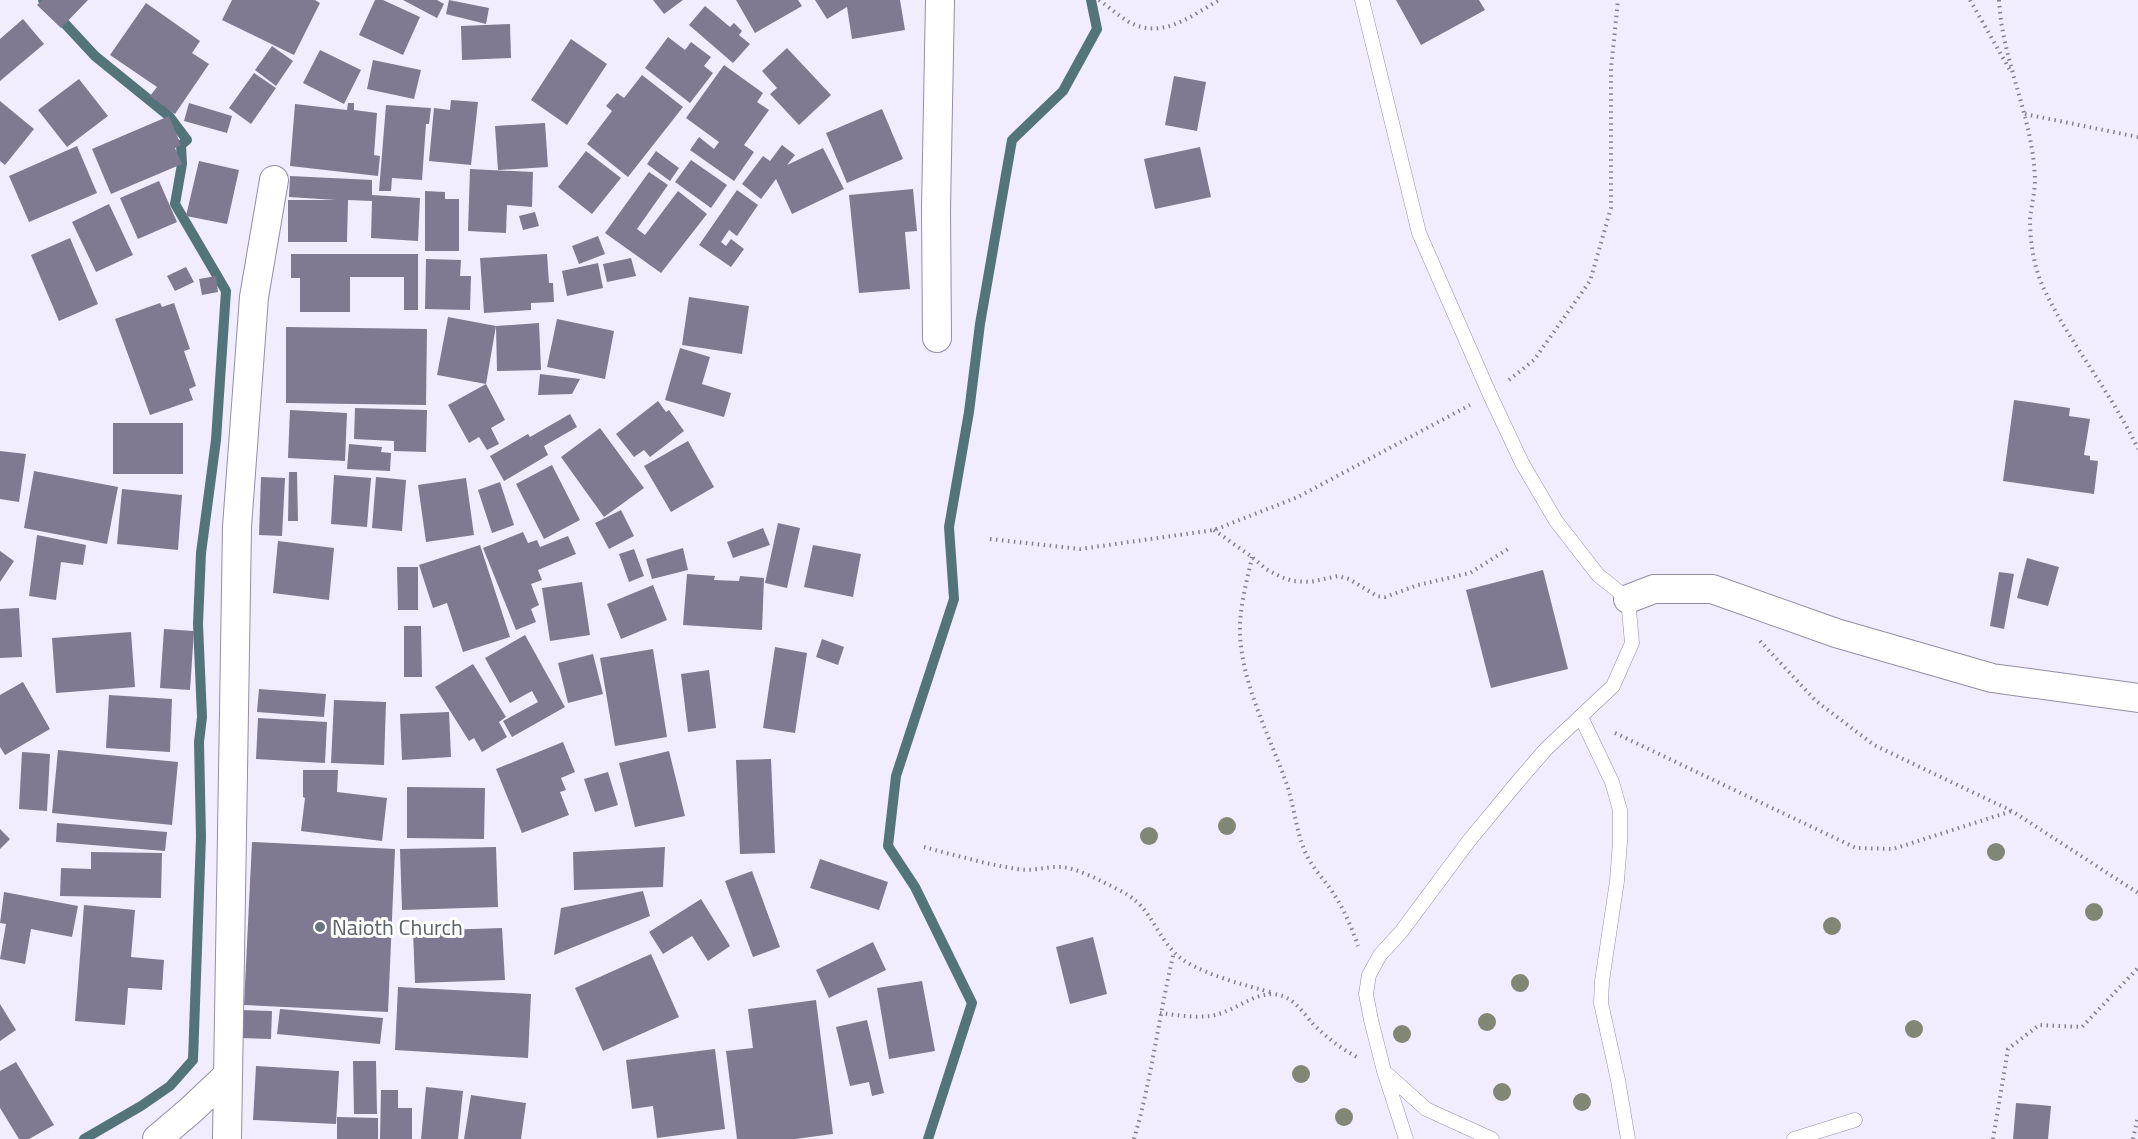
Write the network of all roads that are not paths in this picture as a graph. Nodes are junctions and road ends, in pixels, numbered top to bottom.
1 (940, 0) edge
2 (1362, 0) edge
3 (274, 180) dead end
4 (937, 338) dead end
5 (1628, 599) junction
6 (2138, 698) edge
7 (1581, 717) junction
8 (1384, 1071) junction
9 (228, 1075) junction
10 (1855, 1119) dead end
11 (157, 1139) edge
12 (227, 1139) edge
13 (1406, 1139) edge
14 (1492, 1139) edge
15 (1628, 1139) edge
16 (1794, 1139) edge

1 - 4 street
2 - 5 lane
3 - 9 street
5 - 6 street
5 - 7 lane
7 - 8 lane
7 - 15 lane
8 - 13 lane
8 - 14 lane
9 - 11 street
9 - 12 street
10 - 16 lane

